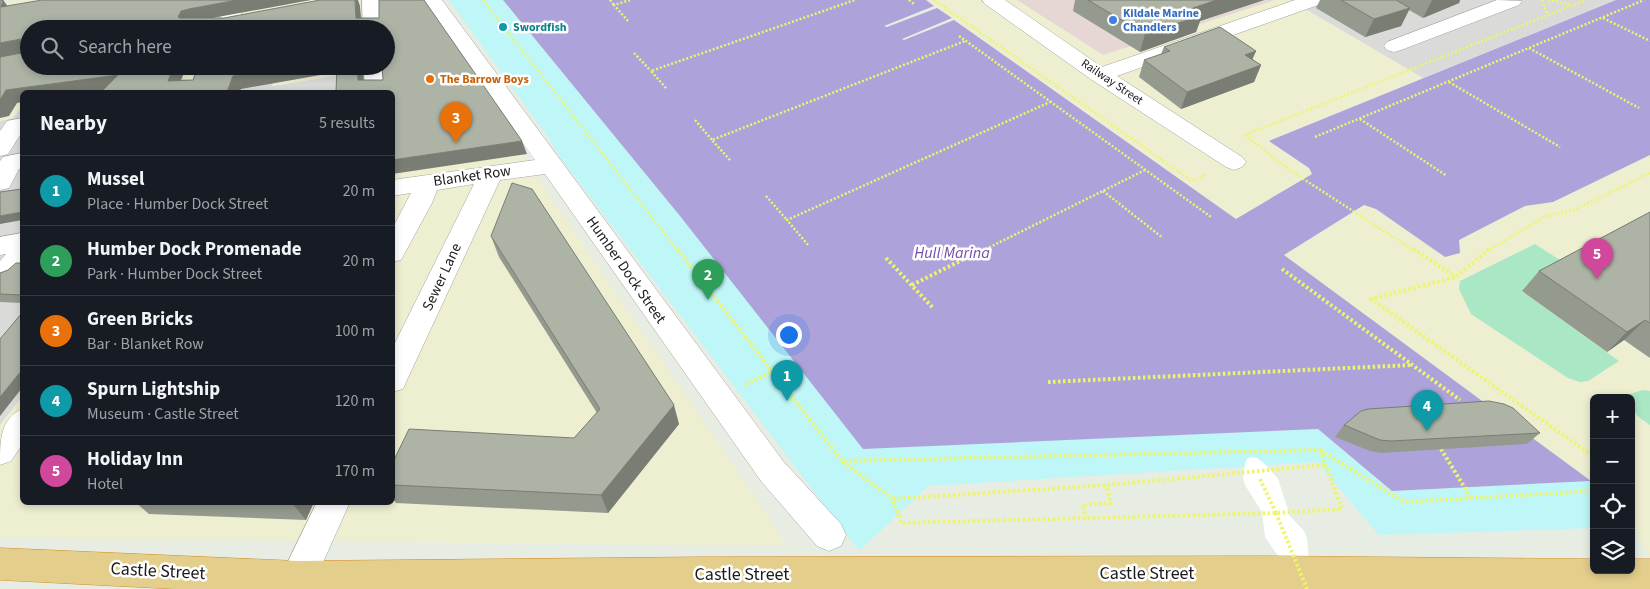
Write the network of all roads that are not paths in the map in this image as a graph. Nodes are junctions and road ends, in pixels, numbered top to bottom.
1 (231, 0) edge
2 (372, 0) edge
3 (432, 0) edge
4 (992, 0) edge
5 (1314, 0) edge
6 (1512, 1) edge
7 (1406, 19) edge
8 (234, 20) edge
9 (373, 20) edge
10 (1431, 32) junction
11 (1394, 46) dead end
12 (375, 75) edge
13 (1100, 75) junction
14 (376, 90) edge
15 (20, 125) edge
16 (1234, 162) dead end
17 (7, 164) edge
18 (552, 165) junction
19 (490, 174) junction
20 (427, 183) junction
21 (395, 188) edge
22 (20, 244) edge
23 (395, 244) edge
24 (10, 256) edge
25 (395, 374) edge
26 (20, 425) edge
27 (0, 451) edge
28 (333, 505) edge
29 (829, 535) dead end
30 (1650, 561) edge
31 (1635, 562) edge
32 (0, 564) edge
33 (1590, 565) edge
34 (1455, 574) junction
35 (1650, 576) edge
36 (298, 578) junction

1 - 8 street
2 - 9 street
3 - 18 street, Humber Dock Street
4 - 13 street, Railway Street
5 - 13 street
6 - 10 street
7 - 10 street
10 - 11 street
12 - 14 street
13 - 16 street, Railway Street
15 - 17 street
18 - 19 street, Blanket Row
18 - 29 street, Humber Dock Street
19 - 20 street, Blanket Row
19 - 25 street, Sewer Lane
20 - 21 street, Blanket Row
20 - 23 street
22 - 24 street
26 - 27 street
28 - 36 street
30 - 31 highway
32 - 36 highway, Castle Street
33 - 34 highway
34 - 35 highway
34 - 36 highway, Castle Street

